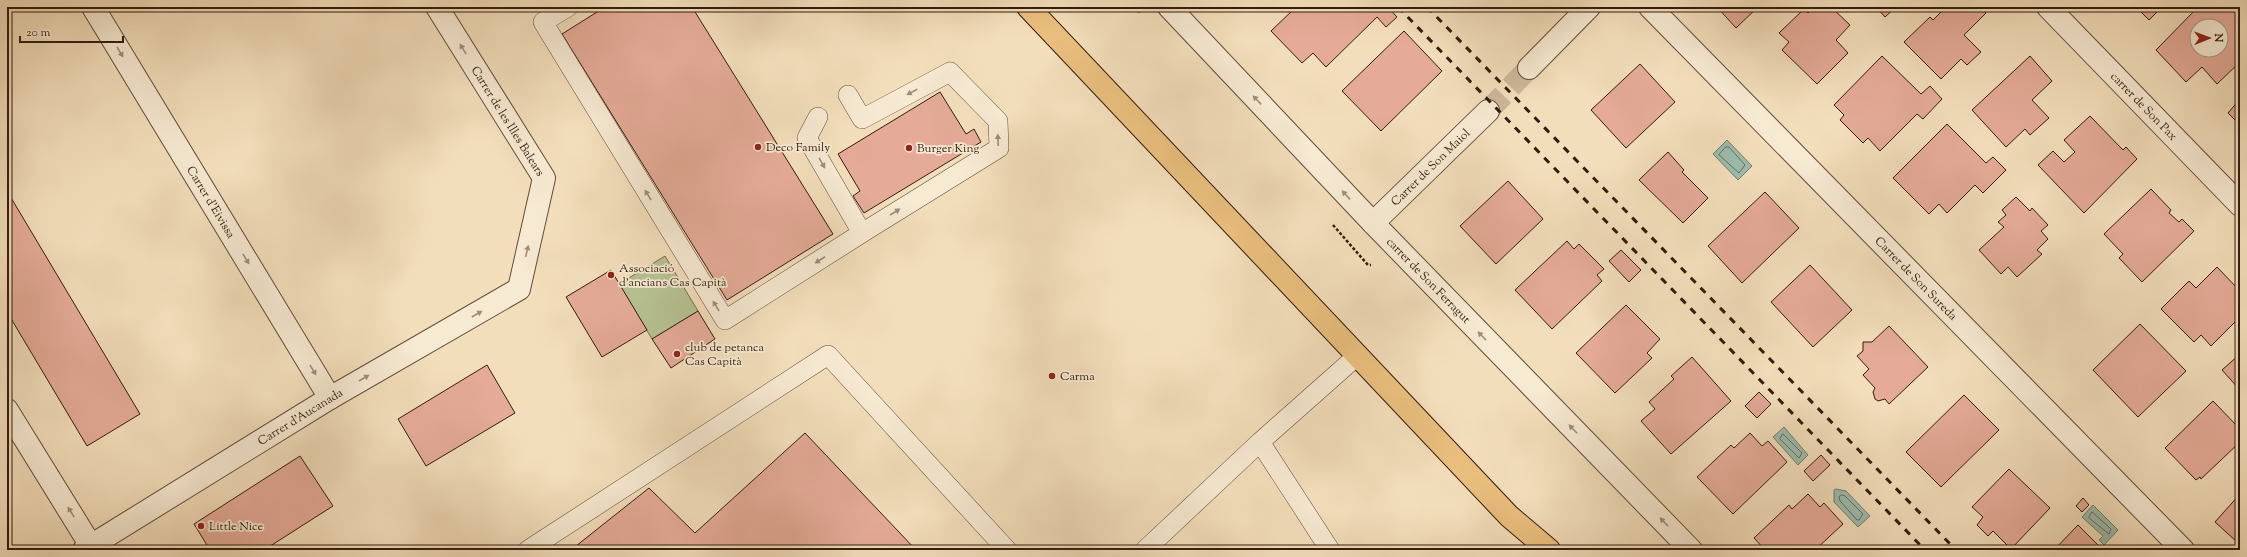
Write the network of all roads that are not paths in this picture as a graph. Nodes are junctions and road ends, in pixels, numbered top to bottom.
1 (93, 7) edge
2 (437, 7) edge
3 (568, 7) edge
4 (1028, 7) edge
5 (1169, 7) edge
6 (1590, 7) edge
7 (1650, 7) edge
8 (2048, 7) edge
9 (1529, 68) tunnel mouth
10 (848, 95) dead end
11 (1488, 111) tunnel mouth
12 (818, 116) dead end
13 (2240, 205) edge
14 (1373, 223) junction
15 (862, 233) junction
16 (519, 290) joint
17 (1357, 356) junction
18 (330, 398) junction
19 (7, 410) edge
20 (1260, 442) junction
21 (1508, 516) junction
22 (88, 548) edge
23 (528, 550) edge
24 (1007, 550) edge
25 (1145, 550) edge
26 (1330, 550) edge
27 (1531, 550) edge
28 (1549, 550) edge
29 (1691, 550) edge
30 (2183, 550) edge

1 -> 18 street, Carrer d'Eivissa
16 -> 2 street, Carrer de les Illes Balears
15 -> 3 lane
4 - 17 main road
14 -> 5 street, carrer de Son Ferragut
6 - 9 street
7 - 30 street, Carrer de Son Sureda
8 - 13 street, carrer de Son Pax
15 -> 10 lane
11 - 14 street, Carrer de Son Maiol
12 -> 15 lane
29 -> 14 street, carrer de Son Ferragut
18 -> 16 street, Carrer d'Aucanada
17 - 20 lane
17 - 21 main road
18 - 22 street, Carrer d'Aucanada
22 -> 19 street
20 - 25 lane
20 - 26 lane
21 - 27 main road
21 - 28 main road
23 - 24 lane

